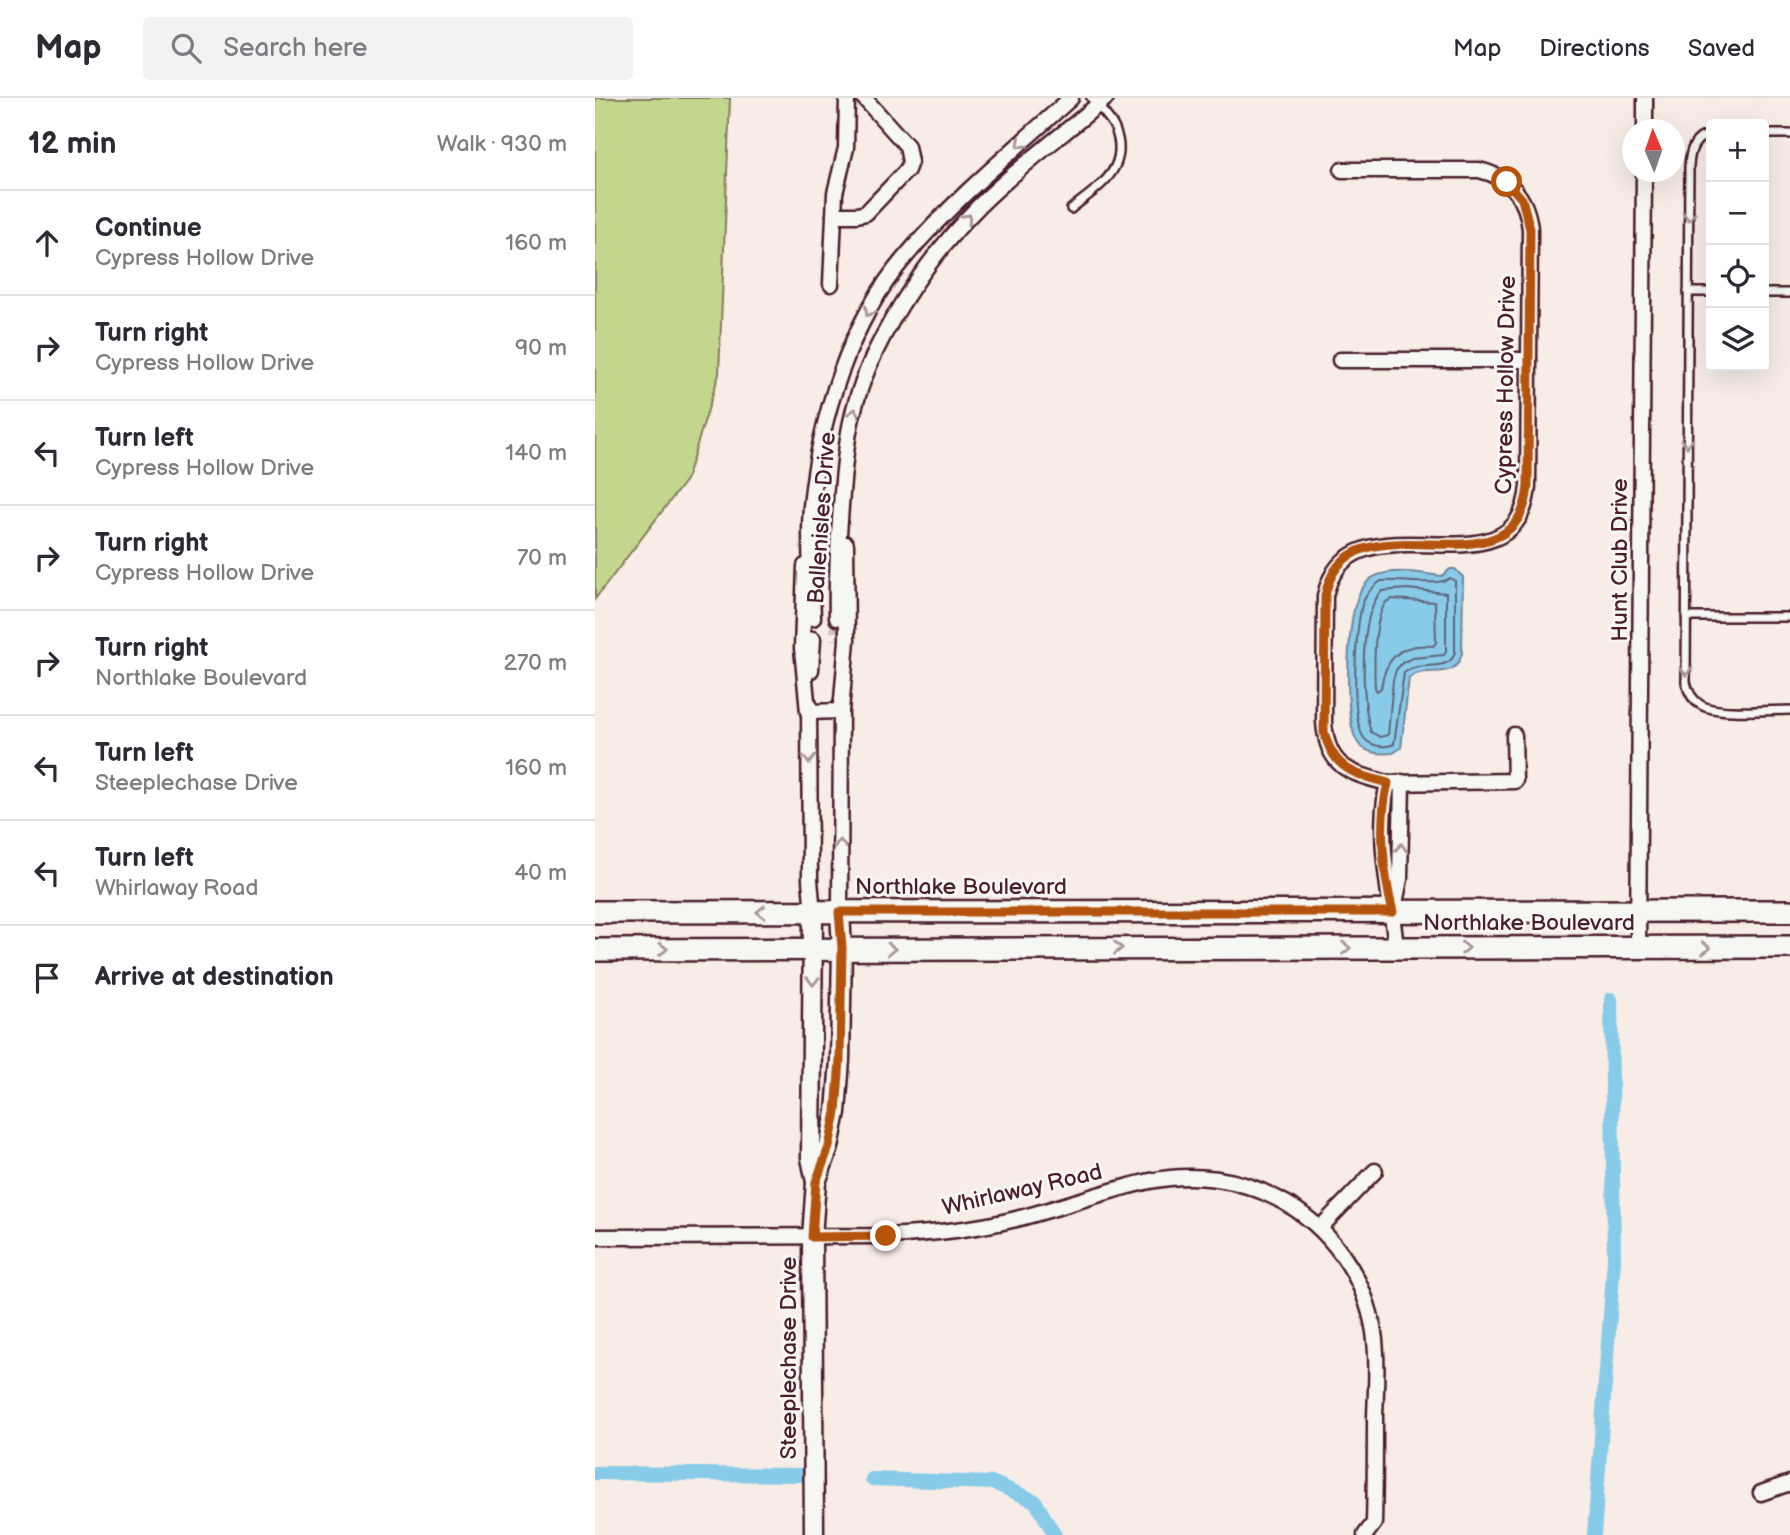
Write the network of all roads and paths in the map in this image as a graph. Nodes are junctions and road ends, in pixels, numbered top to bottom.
1 (847, 98) edge
2 (864, 98) edge
3 (1071, 98) edge
4 (1645, 98) edge
5 (1098, 101) edge
6 (1644, 119) edge
7 (1769, 134) edge
8 (1790, 134) edge
9 (1706, 136) edge
10 (1342, 170) dead end
11 (1644, 182) edge
12 (1071, 209) dead end
13 (834, 215) junction
14 (831, 284) dead end
15 (1688, 292) junction
16 (1706, 292) edge
17 (1769, 293) edge
18 (1790, 293) edge
19 (1340, 360) dead end
20 (1529, 360) junction
21 (841, 501) junction
22 (811, 508) junction
23 (812, 578) junction
24 (835, 578) junction
25 (1686, 617) junction
26 (1790, 617) edge
27 (813, 618) dead end
28 (837, 618) tunnel mouth
29 (813, 639) dead end
30 (837, 640) tunnel mouth
31 (1790, 710) edge
32 (841, 711) junction
33 (808, 712) junction
34 (1514, 735) dead end
35 (1395, 782) junction
36 (1790, 911) edge
37 (595, 912) edge
38 (813, 912) junction
39 (839, 912) junction
40 (1393, 912) junction
41 (1639, 913) junction
42 (1790, 947) edge
43 (842, 948) junction
44 (1396, 948) junction
45 (1638, 948) junction
46 (814, 949) junction
47 (595, 950) edge
48 (1375, 1171) dead end
49 (816, 1182) junction
50 (1320, 1228) junction
51 (595, 1237) edge
52 (812, 1237) junction
53 (1790, 1483) edge
54 (1761, 1493) dead end
55 (814, 1535) edge
56 (1365, 1535) edge

1 - 13 street
2 - 13 street
3 -> 22 street, Ballenisles Drive
4 - 6 street
5 - 12 lane
21 -> 5 street, Ballenisles Drive
7 - 8 lane
9 -> 15 lane
10 - 20 street, Cypress Hollow Drive
11 - 41 street, Hunt Club Drive
13 - 14 street
15 - 16 lane
15 -> 25 lane
17 - 18 lane
19 - 20 street
20 - 35 street, Cypress Hollow Drive
21 - 24 street, Ballenisles Drive
21 - 32 street
22 - 23 street, Ballenisles Drive
22 - 33 street
23 - 24 street
23 - 27 street, Ballenisles Drive
24 - 28 street, Ballenisles Drive
25 - 26 lane
25 -> 31 lane
29 - 33 street
30 - 32 street
32 - 33 street
39 -> 32 street
33 -> 38 street
34 - 35 street, Cypress Hollow Drive
35 - 40 street
36 - 41 main road, Northlake Boulevard
38 -> 37 main road, Northlake Boulevard
38 - 39 main road, Northlake Boulevard
38 - 46 street, Steeplechase Drive
39 - 40 main road, Northlake Boulevard
39 - 43 street, Steeplechase Drive
40 - 41 main road, Northlake Boulevard
40 - 44 street
41 - 45 street, Hunt Club Drive
45 -> 42 main road, Northlake Boulevard
43 -> 44 main road, Northlake Boulevard
43 - 46 main road, Northlake Boulevard
43 - 49 street, Steeplechase Drive
44 -> 45 main road, Northlake Boulevard
47 -> 46 main road, Northlake Boulevard
46 -> 49 street, Steeplechase Drive
48 - 50 street
49 - 52 street, Steeplechase Drive
50 - 52 street, Whirlaway Road
50 - 56 street, Whirlaway Road
51 - 52 street, Whirlaway Road
52 - 55 street, Steeplechase Drive
53 - 54 street

